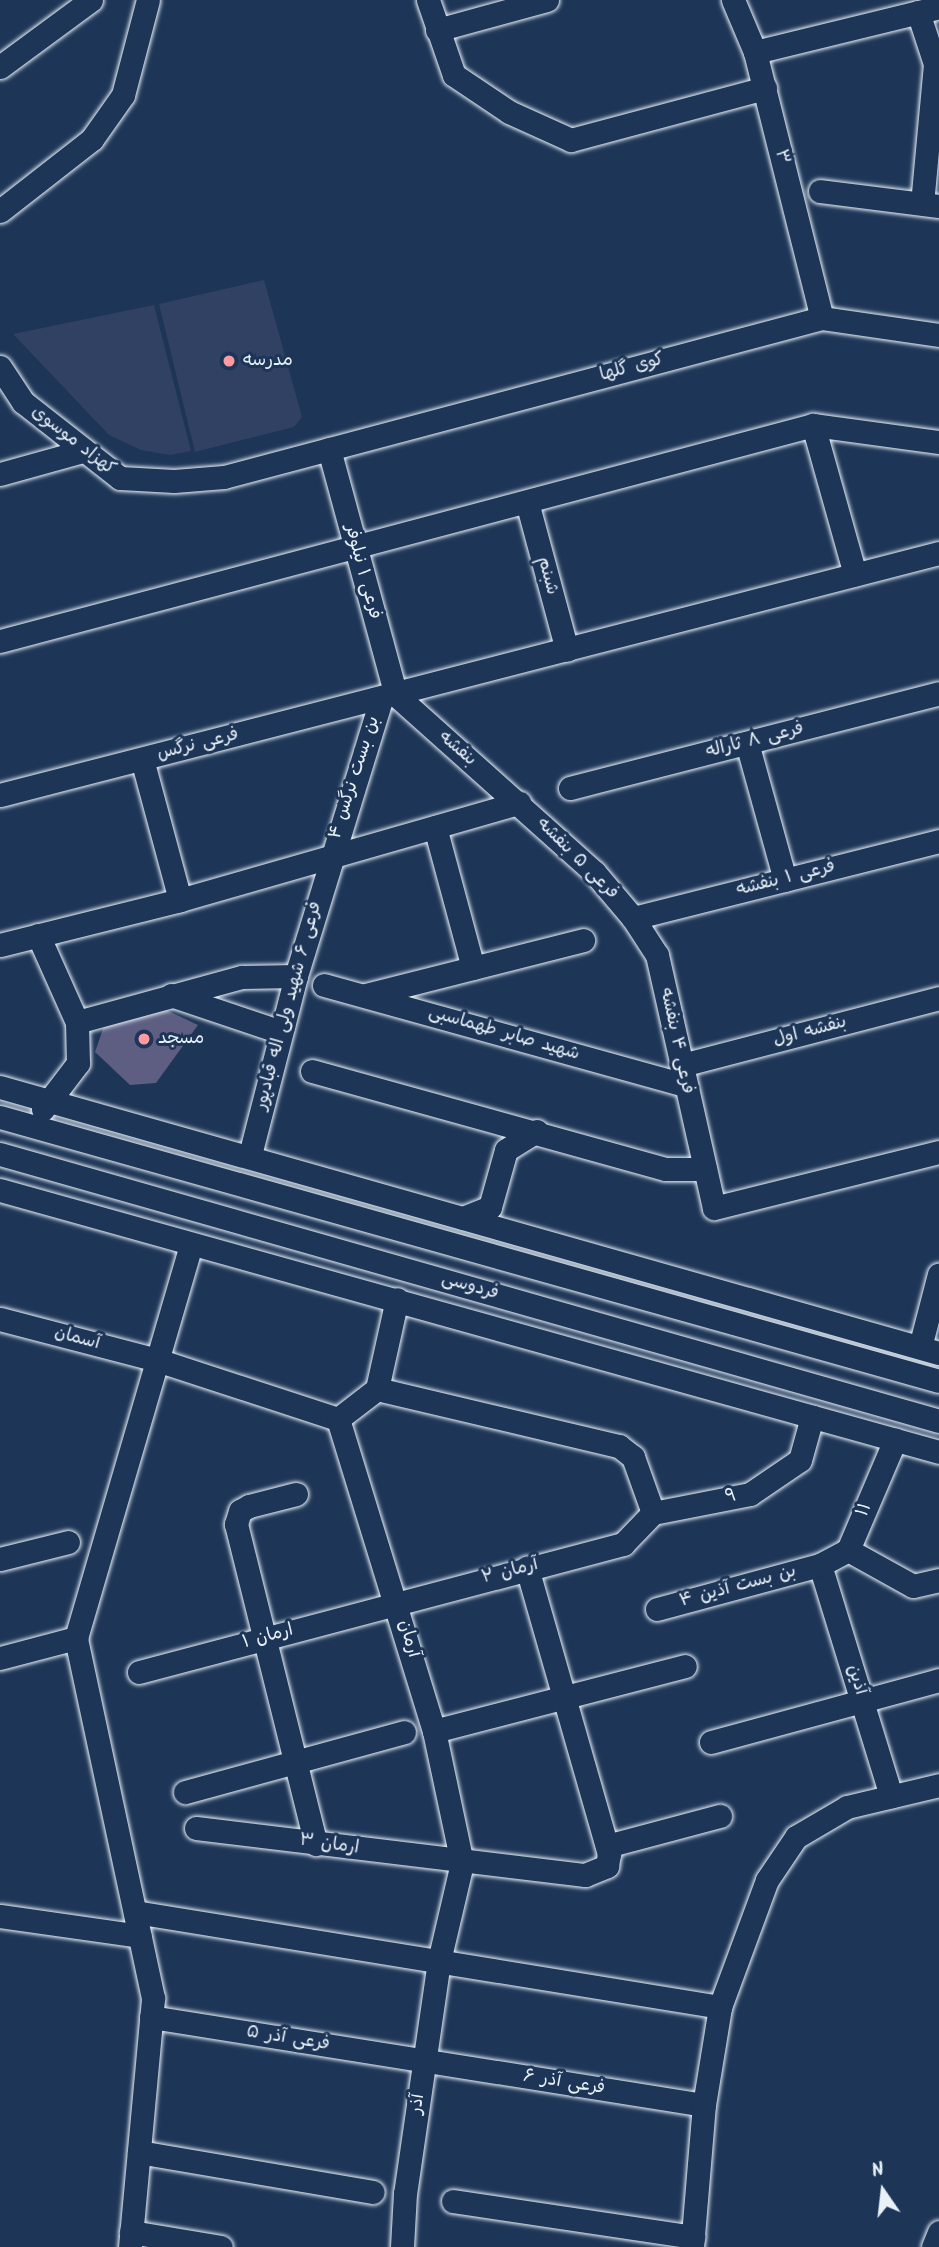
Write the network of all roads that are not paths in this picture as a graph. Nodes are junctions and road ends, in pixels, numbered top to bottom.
1 (91, 0) edge
2 (148, 0) edge
3 (428, 0) edge
4 (547, 0) edge
5 (733, 0) edge
6 (929, 10) edge
7 (437, 30) junction
8 (755, 52) junction
9 (937, 65) edge
10 (0, 66) edge
11 (765, 88) junction
12 (821, 191) dead end
13 (931, 204) edge
14 (0, 211) edge
15 (822, 318) junction
16 (939, 335) edge
17 (0, 367) edge
18 (813, 425) junction
19 (939, 442) edge
20 (329, 449) junction
21 (83, 451) junction
22 (0, 474) edge
23 (527, 502) junction
24 (356, 548) junction
25 (939, 553) edge
26 (855, 574) junction
27 (0, 641) edge
28 (567, 650) junction
29 (939, 693) edge
30 (388, 697) junction
31 (747, 743) junction
32 (142, 759) junction
33 (570, 788) dead end
34 (0, 795) edge
35 (519, 803) junction
36 (435, 827) junction
37 (939, 841) edge
38 (330, 858) junction
39 (785, 880) junction
40 (180, 900) junction
41 (633, 918) junction
42 (38, 935) junction
43 (583, 940) dead end
44 (0, 945) edge
45 (473, 968) junction
46 (296, 976) junction
47 (324, 985) dead end
48 (171, 995) junction
49 (365, 995) junction
50 (939, 998) edge
51 (77, 1022) junction
52 (281, 1032) junction
53 (312, 1071) dead end
54 (683, 1075) junction
55 (0, 1087) edge
56 (50, 1101) junction
57 (0, 1116) edge
58 (29, 1124) junction
59 (536, 1131) junction
60 (939, 1152) edge
61 (0, 1154) edge
62 (250, 1155) junction
63 (705, 1169) junction
64 (343, 1182) junction
65 (0, 1191) edge
66 (333, 1211) junction
67 (463, 1218) junction
68 (191, 1244) junction
69 (939, 1274) edge
70 (397, 1299) junction
71 (0, 1319) edge
72 (930, 1350) edge
73 (154, 1359) junction
74 (939, 1381) edge
75 (377, 1389) junction
76 (813, 1417) junction
77 (338, 1419) junction
78 (939, 1421) edge
79 (895, 1440) junction
80 (939, 1452) edge
81 (296, 1494) dead end
82 (653, 1513) junction
83 (68, 1542) dead end
84 (848, 1550) junction
85 (0, 1559) edge
86 (820, 1565) junction
87 (527, 1568) junction
88 (939, 1580) edge
89 (397, 1601) junction
90 (657, 1609) dead end
91 (266, 1637) junction
92 (76, 1638) junction
93 (0, 1658) edge
94 (685, 1665) dead end
95 (139, 1672) dead end
96 (939, 1680) edge
97 (564, 1697) junction
98 (862, 1699) junction
99 (434, 1731) junction
100 (404, 1732) dead end
101 (711, 1742) dead end
102 (296, 1761) junction
103 (939, 1785) edge
104 (185, 1792) dead end
105 (891, 1796) junction
106 (720, 1816) dead end
107 (196, 1828) dead end
108 (316, 1844) junction
109 (607, 1846) junction
110 (462, 1863) junction
111 (135, 1912) junction
112 (0, 1916) edge
113 (140, 1936) junction
114 (439, 1961) junction
115 (720, 2007) junction
116 (151, 2017) junction
117 (425, 2061) junction
118 (704, 2105) junction
119 (139, 2152) junction
120 (373, 2192) dead end
121 (453, 2201) dead end
122 (939, 2232) edge
123 (131, 2240) edge
124 (693, 2242) edge
125 (221, 2247) edge
126 (402, 2247) edge
127 (933, 2247) edge

1 - 10 street
2 - 14 street
3 - 7 street
4 - 7 street
5 - 8 street, ۳
6 - 8 street
6 - 9 street
7 - 11 street
8 - 11 street, ۳
9 - 13 street
11 - 15 street, ۳
12 - 13 street
15 - 16 street, کوی گلها
15 - 20 street, کوی گلها
17 - 21 street, کهزاد موسوی
18 - 19 street
18 - 23 street
18 - 26 street
20 - 21 street, کهزاد موسوی
20 - 24 street, فرعی ۱ نیلوفر
21 - 22 street
23 - 24 street
23 - 28 street, شبنم
24 - 27 street
24 - 30 street, فرعی ۱ نیلوفر
25 - 26 street, فرعی نرگس
26 - 28 street, فرعی نرگس
28 - 30 street, فرعی نرگس
29 - 31 street, فرعی ۸ ثاراله
30 - 32 street, فرعی نرگس
30 - 35 street, بنفشه
30 - 38 street, بن بست نرگس ۴
31 - 33 street, فرعی ۸ ثاراله
31 - 39 street
32 - 34 street, فرعی نرگس
32 - 40 street
35 - 36 street
35 - 41 street, فرعی ۵ بنفشه
36 - 38 street
36 - 45 street
37 - 39 street, فرعی ۱ بنفشه
38 - 40 street
38 - 46 street, فرعی ۶ شهید ولی اله قبادپور
39 - 41 street, فرعی ۱ بنفشه
40 - 42 street
41 - 54 street, فرعی ۴ بنفشه
42 - 44 street
42 - 51 street
43 - 45 street
45 - 49 street
46 - 48 street
46 - 52 street, فرعی ۶ شهید ولی اله قبادپور
47 - 49 street, شهید صابر طهماسبی
48 - 51 street
48 - 52 street
49 - 54 street, شهید صابر طهماسبی
50 - 54 street, بنفشه اول
51 - 56 street
52 - 62 street, فرعی ۶ شهید ولی اله قبادپور
53 - 59 street
54 - 63 street, فرعی ۴ بنفشه
55 - 56 street
56 - 58 street
56 - 62 street
57 - 58 street, فردوسی
58 - 66 street, فردوسی
59 - 63 street
59 - 67 street
60 - 63 street, فرعی ۴ بنفشه
61 - 78 street, فردوسی
62 - 64 street
64 - 66 street
64 - 67 street
65 - 68 street
66 - 74 street, فردوسی
67 - 72 street
68 - 70 street
68 - 73 street
69 - 72 street
70 - 75 street
70 - 76 street
71 - 73 street, آسمان
73 - 77 street, آسمان
73 - 92 street
75 - 77 street
75 - 82 street
76 - 79 street
76 - 82 street, ۹
77 - 89 street, آرمان
79 - 80 street
79 - 84 street, ۱۱
81 - 91 street
82 - 87 street, آرمان ۲
83 - 85 street
84 - 86 street
84 - 88 street
86 - 90 street, بن بست آذین ۴
86 - 98 street, آذین
87 - 89 street, آرمان ۲
87 - 97 street
89 - 91 street, ارمان ۱
89 - 99 street, آرمان
91 - 95 street, ارمان ۱
91 - 102 street
92 - 93 street
92 - 111 street
94 - 97 street
96 - 98 street
97 - 99 street
97 - 109 street
98 - 101 street
98 - 105 street, آذین
99 - 110 street, آرمان
100 - 102 street
102 - 104 street
102 - 108 street
103 - 105 street
105 - 115 street
106 - 109 street
107 - 108 street, ارمان ۳
108 - 110 street, ارمان ۳
109 - 110 street, ارمان ۳
110 - 114 street, آذر
111 - 113 street
111 - 114 street
112 - 113 street
113 - 116 street
114 - 115 street
114 - 117 street, آذر
115 - 118 street
116 - 117 street, فرعی آذر ۵
116 - 119 street
117 - 118 street, فرعی آذر ۶
117 - 126 street, آذر
118 - 124 street
119 - 120 street
119 - 123 street
121 - 124 street
122 - 127 street
123 - 125 street

